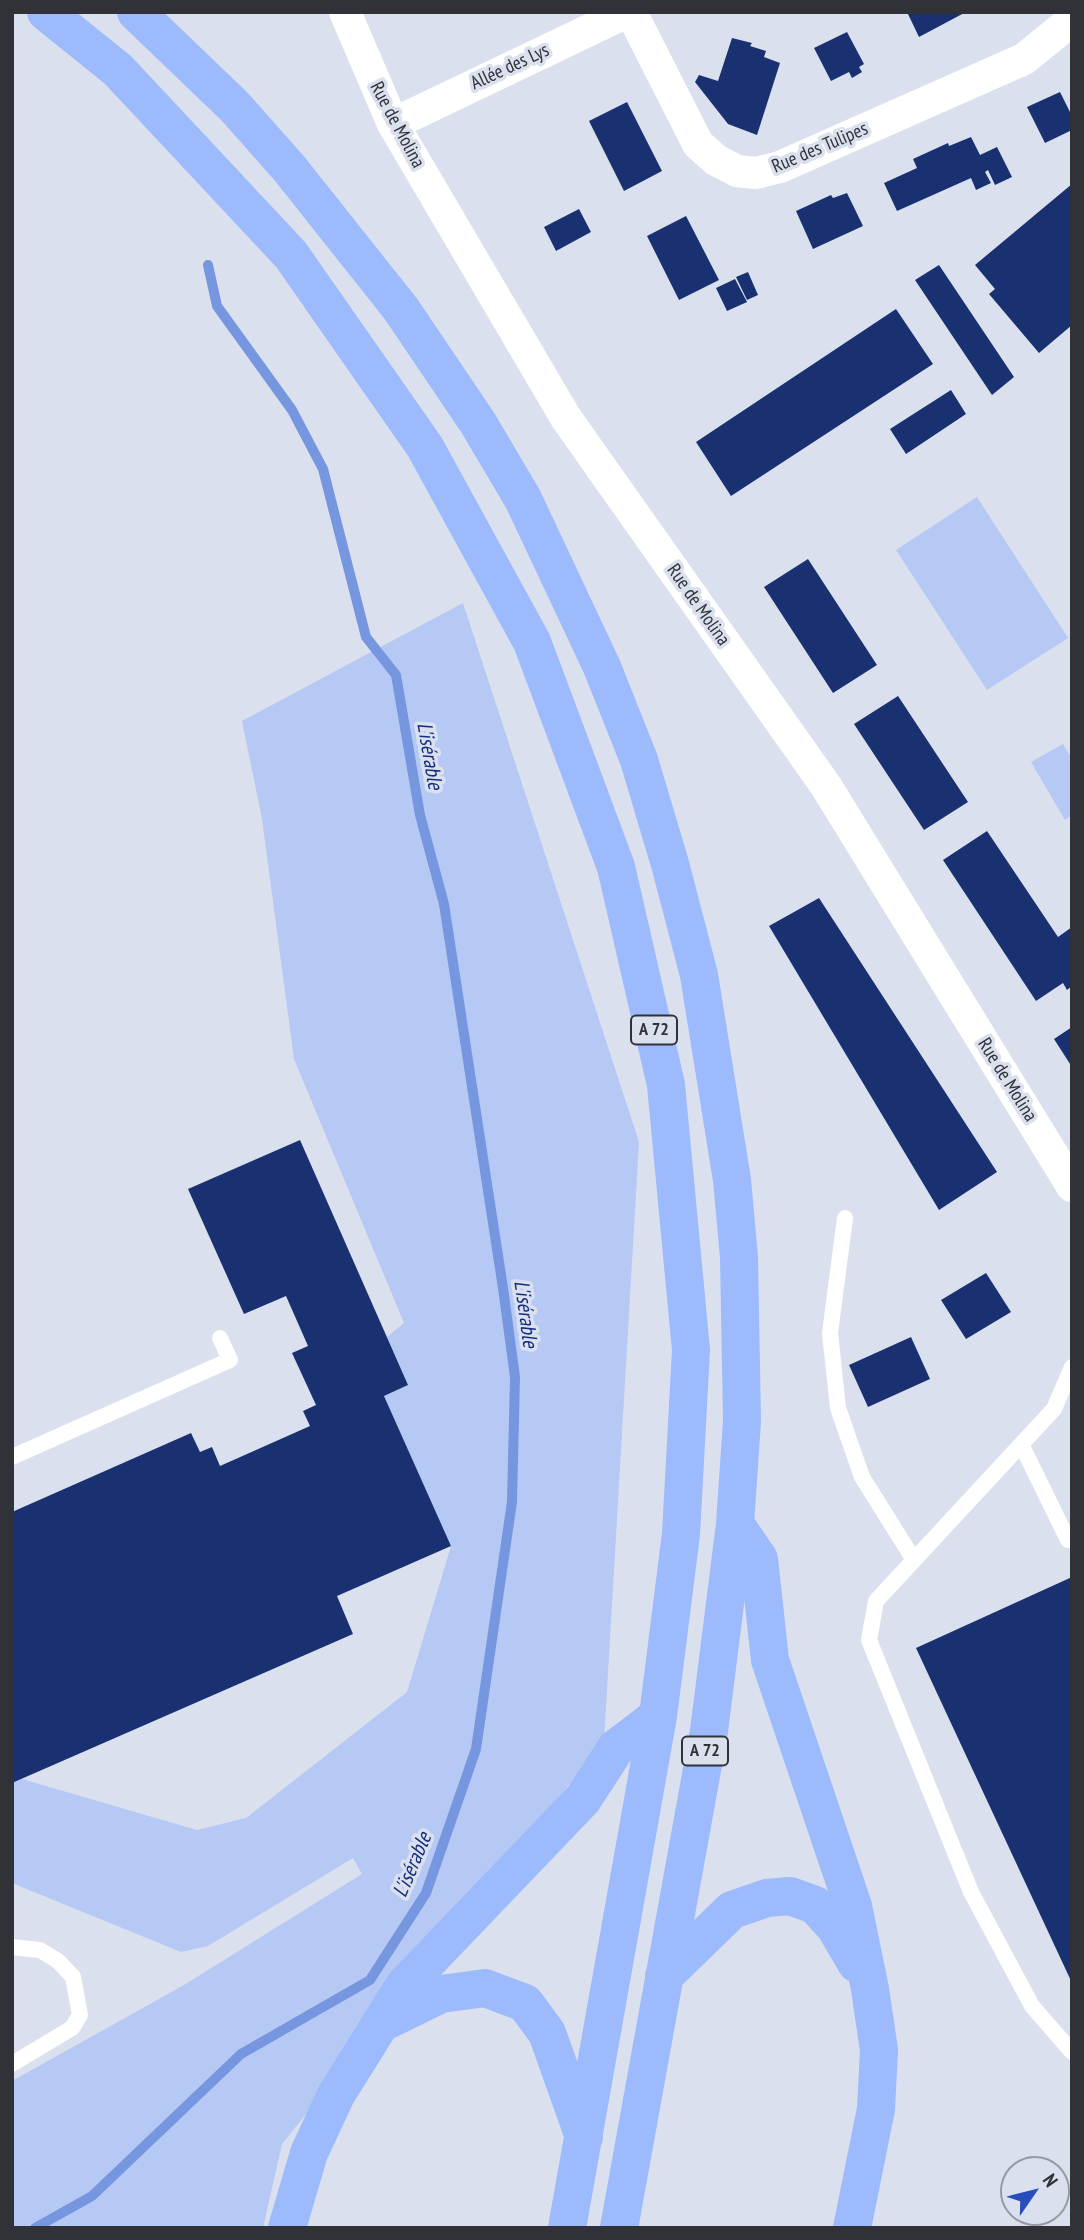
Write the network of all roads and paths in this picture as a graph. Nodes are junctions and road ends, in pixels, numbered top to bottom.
1 (46, 12) edge
2 (136, 12) edge
3 (345, 12) edge
4 (629, 12) edge
5 (1072, 20) edge
6 (393, 124) junction
7 (1072, 1186) edge
8 (845, 1218) dead end
9 (220, 1338) dead end
10 (1069, 1376) edge
11 (1022, 1446) junction
12 (12, 1457) edge
13 (735, 1524) junction
14 (1068, 1539) dead end
15 (914, 1560) junction
16 (658, 1716) junction
17 (12, 1947) edge
18 (664, 1976) junction
19 (870, 1989) junction
20 (380, 2024) junction
21 (1072, 2052) edge
22 (12, 2064) edge
23 (584, 2138) junction
24 (856, 2224) edge
25 (287, 2228) edge
26 (568, 2228) edge
27 (619, 2228) edge

1 - 16 highway, A 72
2 - 13 highway, A 72
3 - 6 street, Rue de Molina
4 - 5 street, Rue des Tulipes
4 - 6 street, Allée des Lys
6 - 7 street, Rue de Molina
8 - 15 lane
9 - 12 lane
10 - 11 lane
11 - 14 lane
11 - 15 lane
13 - 18 highway, A 72
13 - 19 highway
15 - 21 lane
16 - 20 highway
16 - 23 highway, A 72
17 - 22 lane
18 - 19 highway
18 - 27 highway, A 72
19 - 24 highway
20 - 23 highway
20 - 25 highway
23 - 26 highway, A 72

